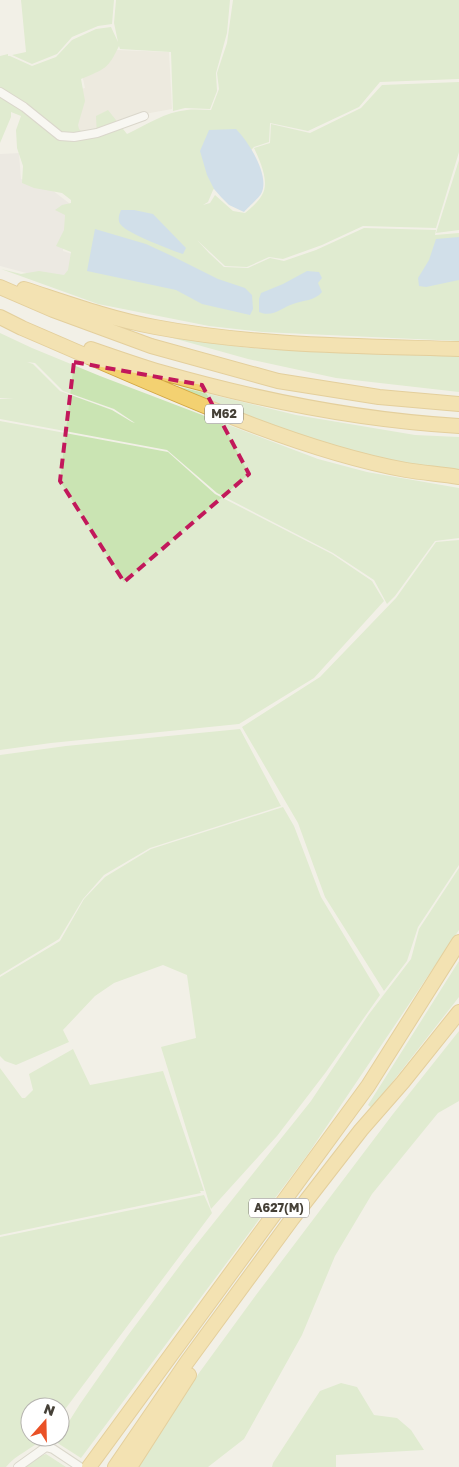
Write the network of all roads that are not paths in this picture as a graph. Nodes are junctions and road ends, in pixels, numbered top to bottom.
1 (0, 92) edge
2 (144, 116) dead end
3 (0, 280) edge
4 (0, 287) edge
5 (0, 315) edge
6 (459, 349) edge
7 (459, 404) edge
8 (459, 426) edge
9 (459, 477) edge
10 (459, 942) edge
11 (459, 1012) edge
12 (386, 1101) junction
13 (18, 1467) edge
14 (80, 1467) edge
15 (89, 1467) edge
16 (115, 1467) edge
17 (130, 1467) edge

1 - 2 street
3 - 6 highway
4 - 7 highway
5 - 8 highway, M62
5 - 9 highway, M62
10 - 15 highway, A627(M)
11 - 12 highway, A627(M)
12 - 16 highway, A627(M)
12 - 17 highway, A627(M)
13 - 14 street

